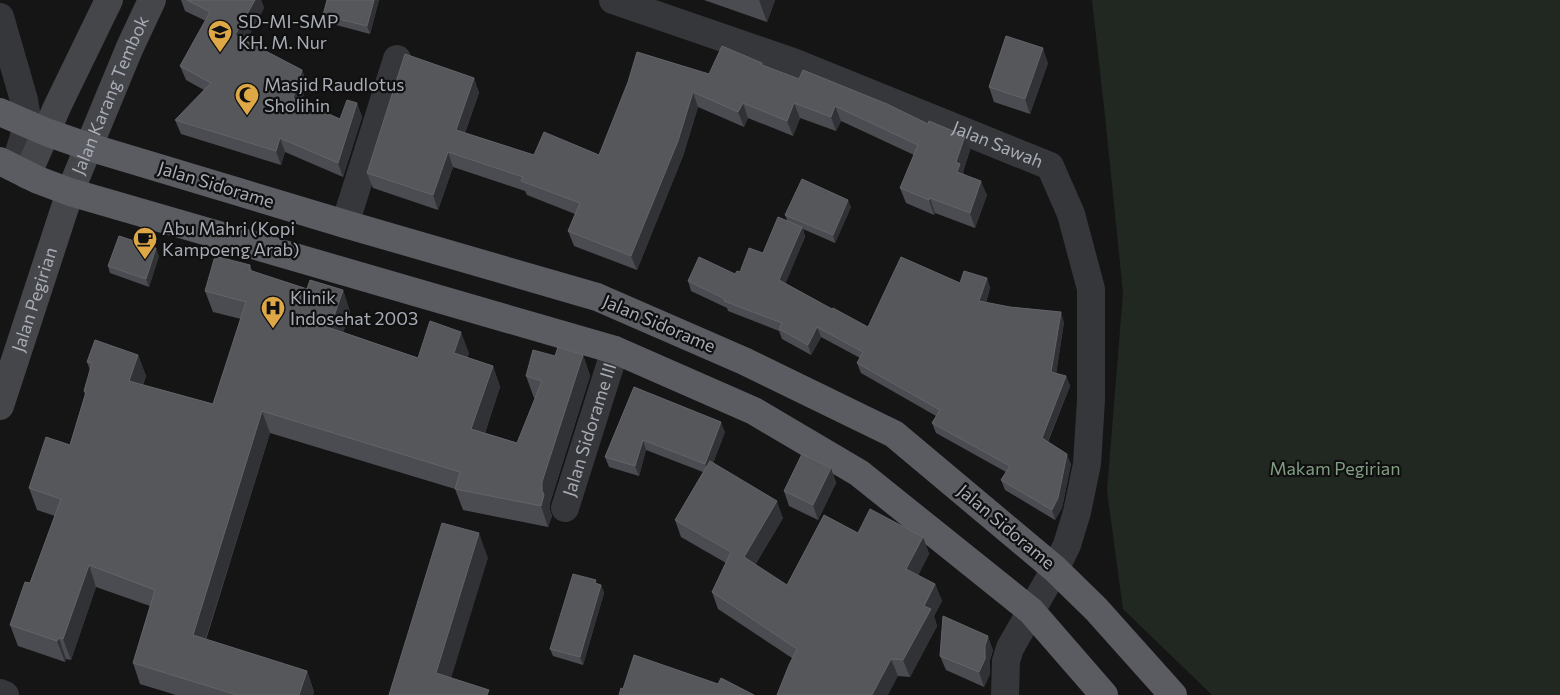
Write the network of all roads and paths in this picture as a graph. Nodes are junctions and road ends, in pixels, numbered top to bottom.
1 (109, 0) edge
2 (152, 0) edge
3 (613, 0) edge
4 (0, 17) edge
5 (397, 59) dead end
6 (20, 121) edge
7 (88, 147) junction
8 (11, 167) edge
9 (70, 192) junction
10 (345, 224) junction
11 (615, 350) junction
12 (0, 406) edge
13 (565, 508) dead end
14 (1056, 569) junction
15 (1031, 611) junction
16 (0, 694) edge
17 (5, 695) edge
18 (1005, 695) edge
19 (1104, 695) edge
20 (1173, 695) edge

1 - 6 main road
2 - 7 main road, Jalan Karang Tembok
3 - 14 street, Jalan Sawah
4 - 6 street
5 - 10 street
6 - 7 highway, Jalan Sidorame
6 - 8 street
7 - 9 main road, Jalan Karang Tembok
7 - 10 highway, Jalan Sidorame
8 - 9 highway
9 - 11 highway
9 - 12 main road, Jalan Pegirian
10 - 14 highway, Jalan Sidorame
11 - 13 street, Jalan Sidorame III
11 - 15 highway
14 - 15 street, Jalan Sawah
14 - 20 highway, Jalan Sidorame
15 - 18 street, Jalan Sawah
15 - 19 highway
16 - 17 street

